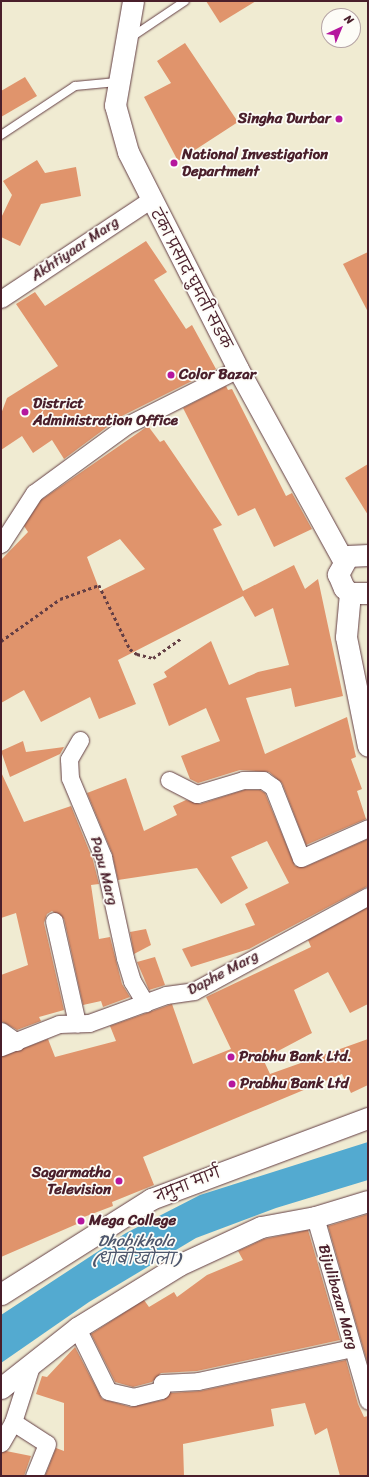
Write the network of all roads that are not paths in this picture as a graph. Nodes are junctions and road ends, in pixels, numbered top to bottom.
1 (133, 1) edge
2 (185, 1) edge
3 (123, 43) junction
4 (117, 82) junction
5 (1, 135) edge
6 (150, 200) junction
7 (1, 299) edge
8 (238, 369) junction
9 (23, 507) junction
10 (1, 530) edge
11 (1, 544) edge
12 (368, 555) edge
13 (343, 560) junction
14 (359, 593) edge
15 (80, 740) dead end
16 (368, 746) edge
17 (169, 780) dead end
18 (368, 828) edge
19 (368, 896) edge
20 (54, 921) dead end
21 (145, 1003) junction
22 (77, 1022) junction
23 (1, 1031) edge
24 (9, 1045) edge
25 (368, 1118) edge
26 (368, 1201) edge
27 (315, 1217) junction
28 (1, 1294) edge
29 (77, 1328) junction
30 (352, 1348) junction
31 (32, 1366) junction
32 (1, 1388) edge
33 (368, 1400) edge
34 (13, 1422) junction
35 (1, 1443) edge
36 (34, 1476) edge

1 - 3 street, टंका प्रसाद घुमती सडक
2 - 3 lane
3 - 4 street, टंका प्रसाद घुमती सडक
4 - 5 lane
4 - 6 street, टंका प्रसाद घुमती सडक
6 - 7 street, Akhtiyaar Marg
6 - 8 street, टंका प्रसाद घुमती सडक
8 - 9 street
8 - 13 street, टंका प्रसाद घुमती सडक
9 - 10 street
9 - 11 street
12 - 13 street
13 - 14 street
14 - 16 street
15 - 21 street, Papu Marg
17 - 18 street
19 - 21 street, Daphe Marg
20 - 22 street
21 - 22 street, Daphe Marg
22 - 24 street, Daphe Marg
23 - 24 street
25 - 28 street, नमुना मार्ग
26 - 27 street
27 - 29 street
27 - 30 street, Bijulibazar Marg
29 - 30 street
29 - 31 street
30 - 33 street, Bijulibazar Marg
31 - 32 street
31 - 34 street
34 - 35 street
34 - 36 street

